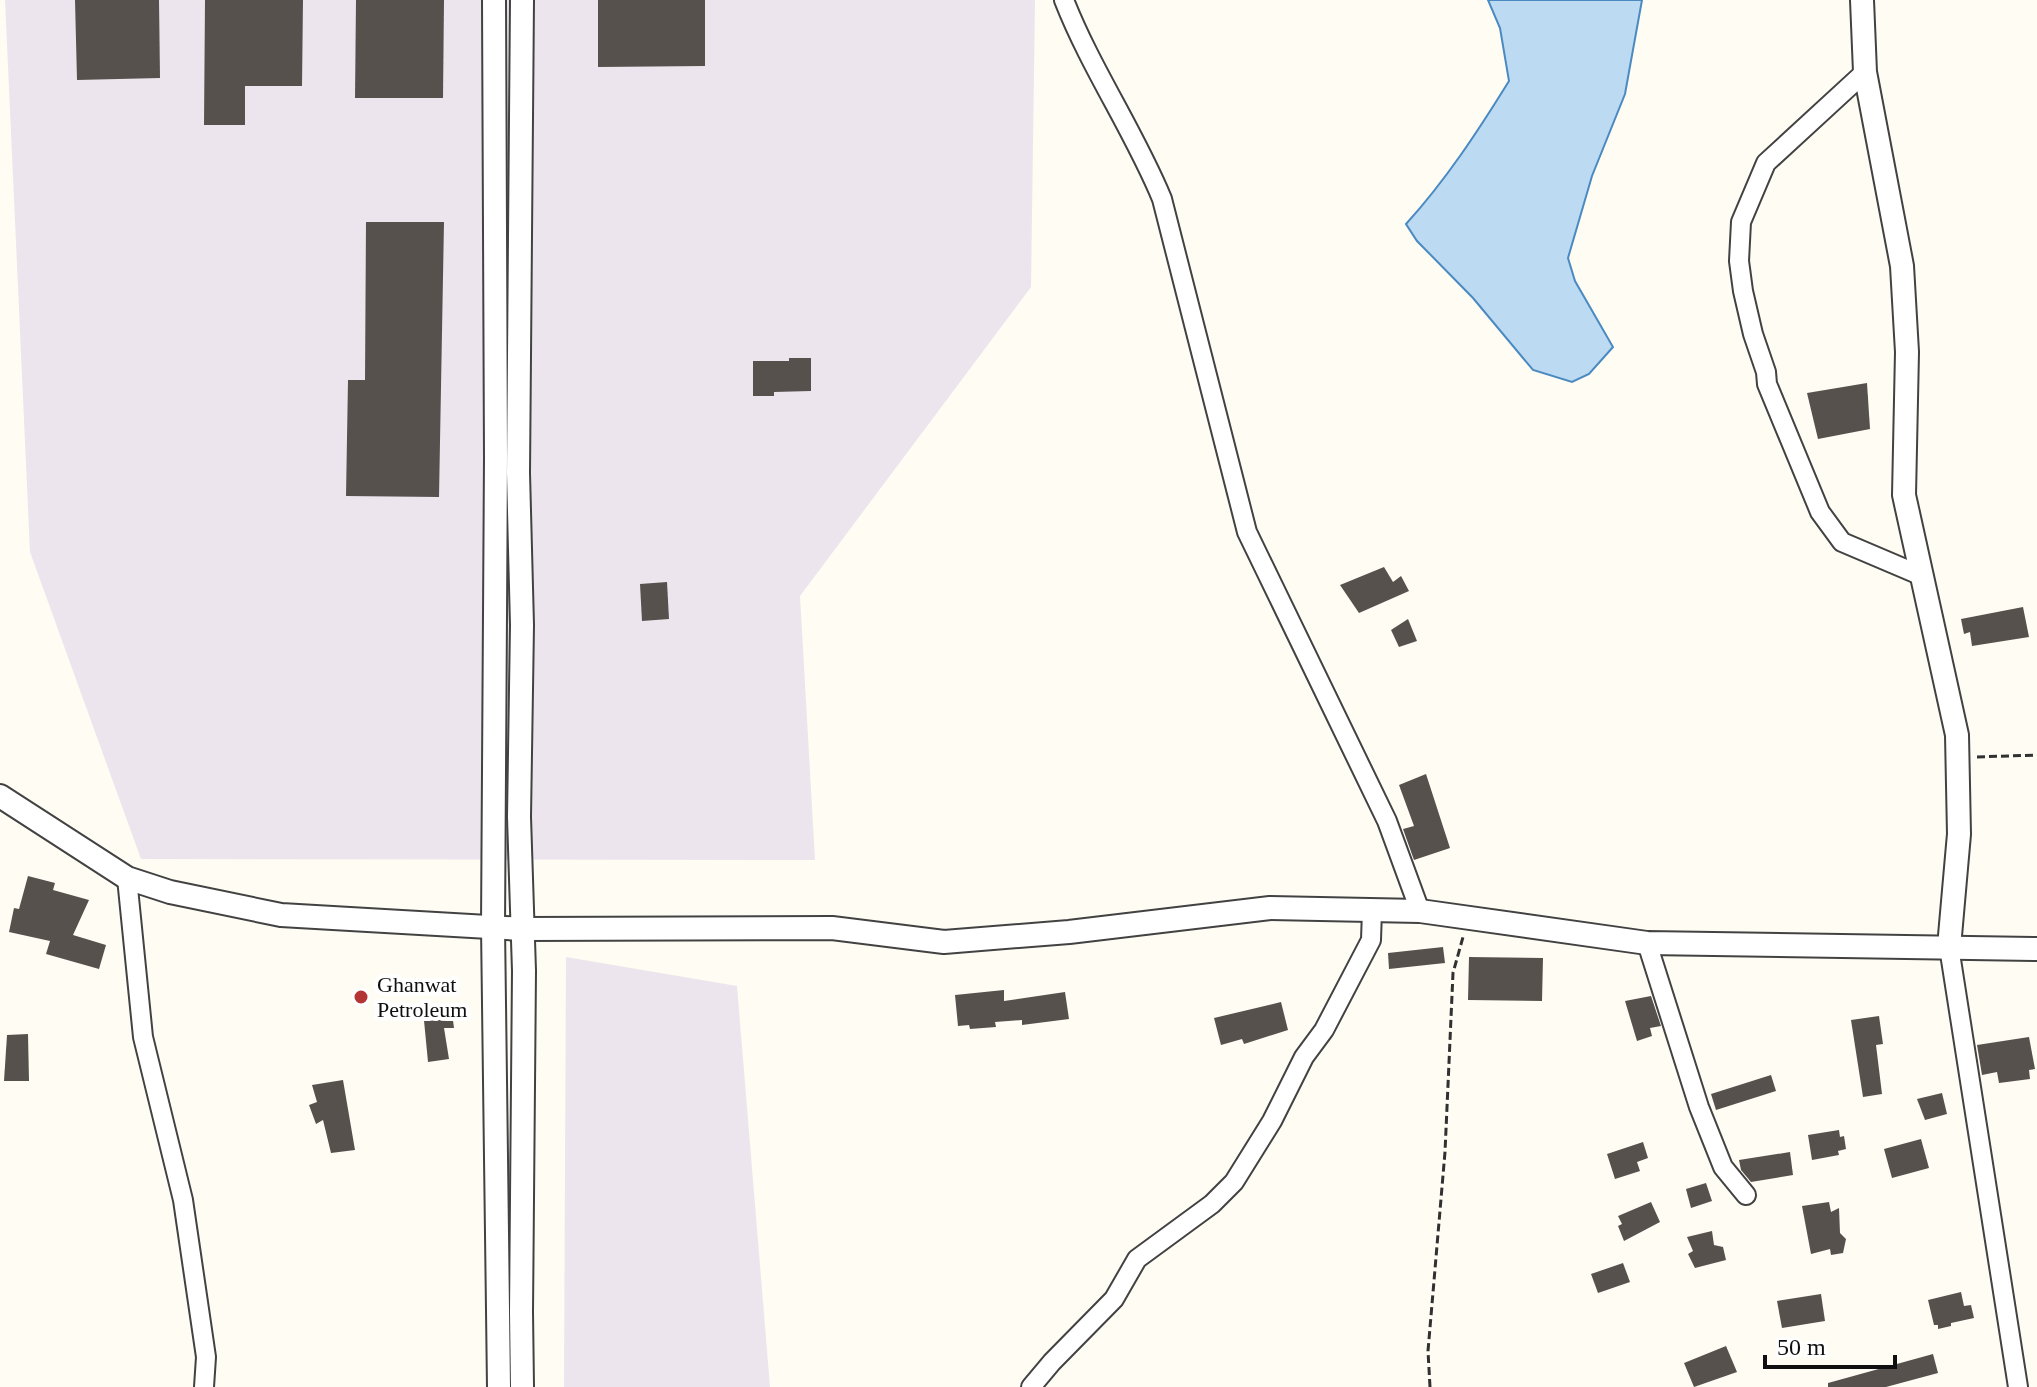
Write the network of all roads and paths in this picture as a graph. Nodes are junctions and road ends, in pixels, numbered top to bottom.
1 (494, 0) edge
2 (522, 0) edge
3 (1064, 0) edge
4 (1862, 0) edge
5 (1865, 72) junction
6 (1922, 576) junction
7 (2037, 755) edge
8 (1957, 761) junction
9 (0, 796) edge
10 (127, 878) junction
11 (1372, 910) junction
12 (1420, 911) junction
13 (1464, 917) junction
14 (493, 927) junction
15 (523, 929) junction
16 (1647, 943) junction
17 (1949, 947) junction
18 (2037, 949) edge
19 (1746, 1195) dead end
20 (204, 1387) edge
21 (499, 1387) edge
22 (522, 1387) edge
23 (1031, 1387) edge
24 (1430, 1387) edge
25 (2018, 1387) edge

1 - 14 street
2 - 15 street
3 - 12 street
4 - 5 street
5 - 6 street
5 - 6 street
6 - 8 street
7 - 8 path
8 - 17 street
9 - 10 street
10 - 14 street
10 - 20 street
11 - 12 street
11 - 15 street
11 - 23 street
12 - 13 street
13 - 16 street
13 - 24 path
14 - 15 street
14 - 21 street
15 - 22 street
16 - 17 street
16 - 19 street
17 - 18 street
17 - 25 street

